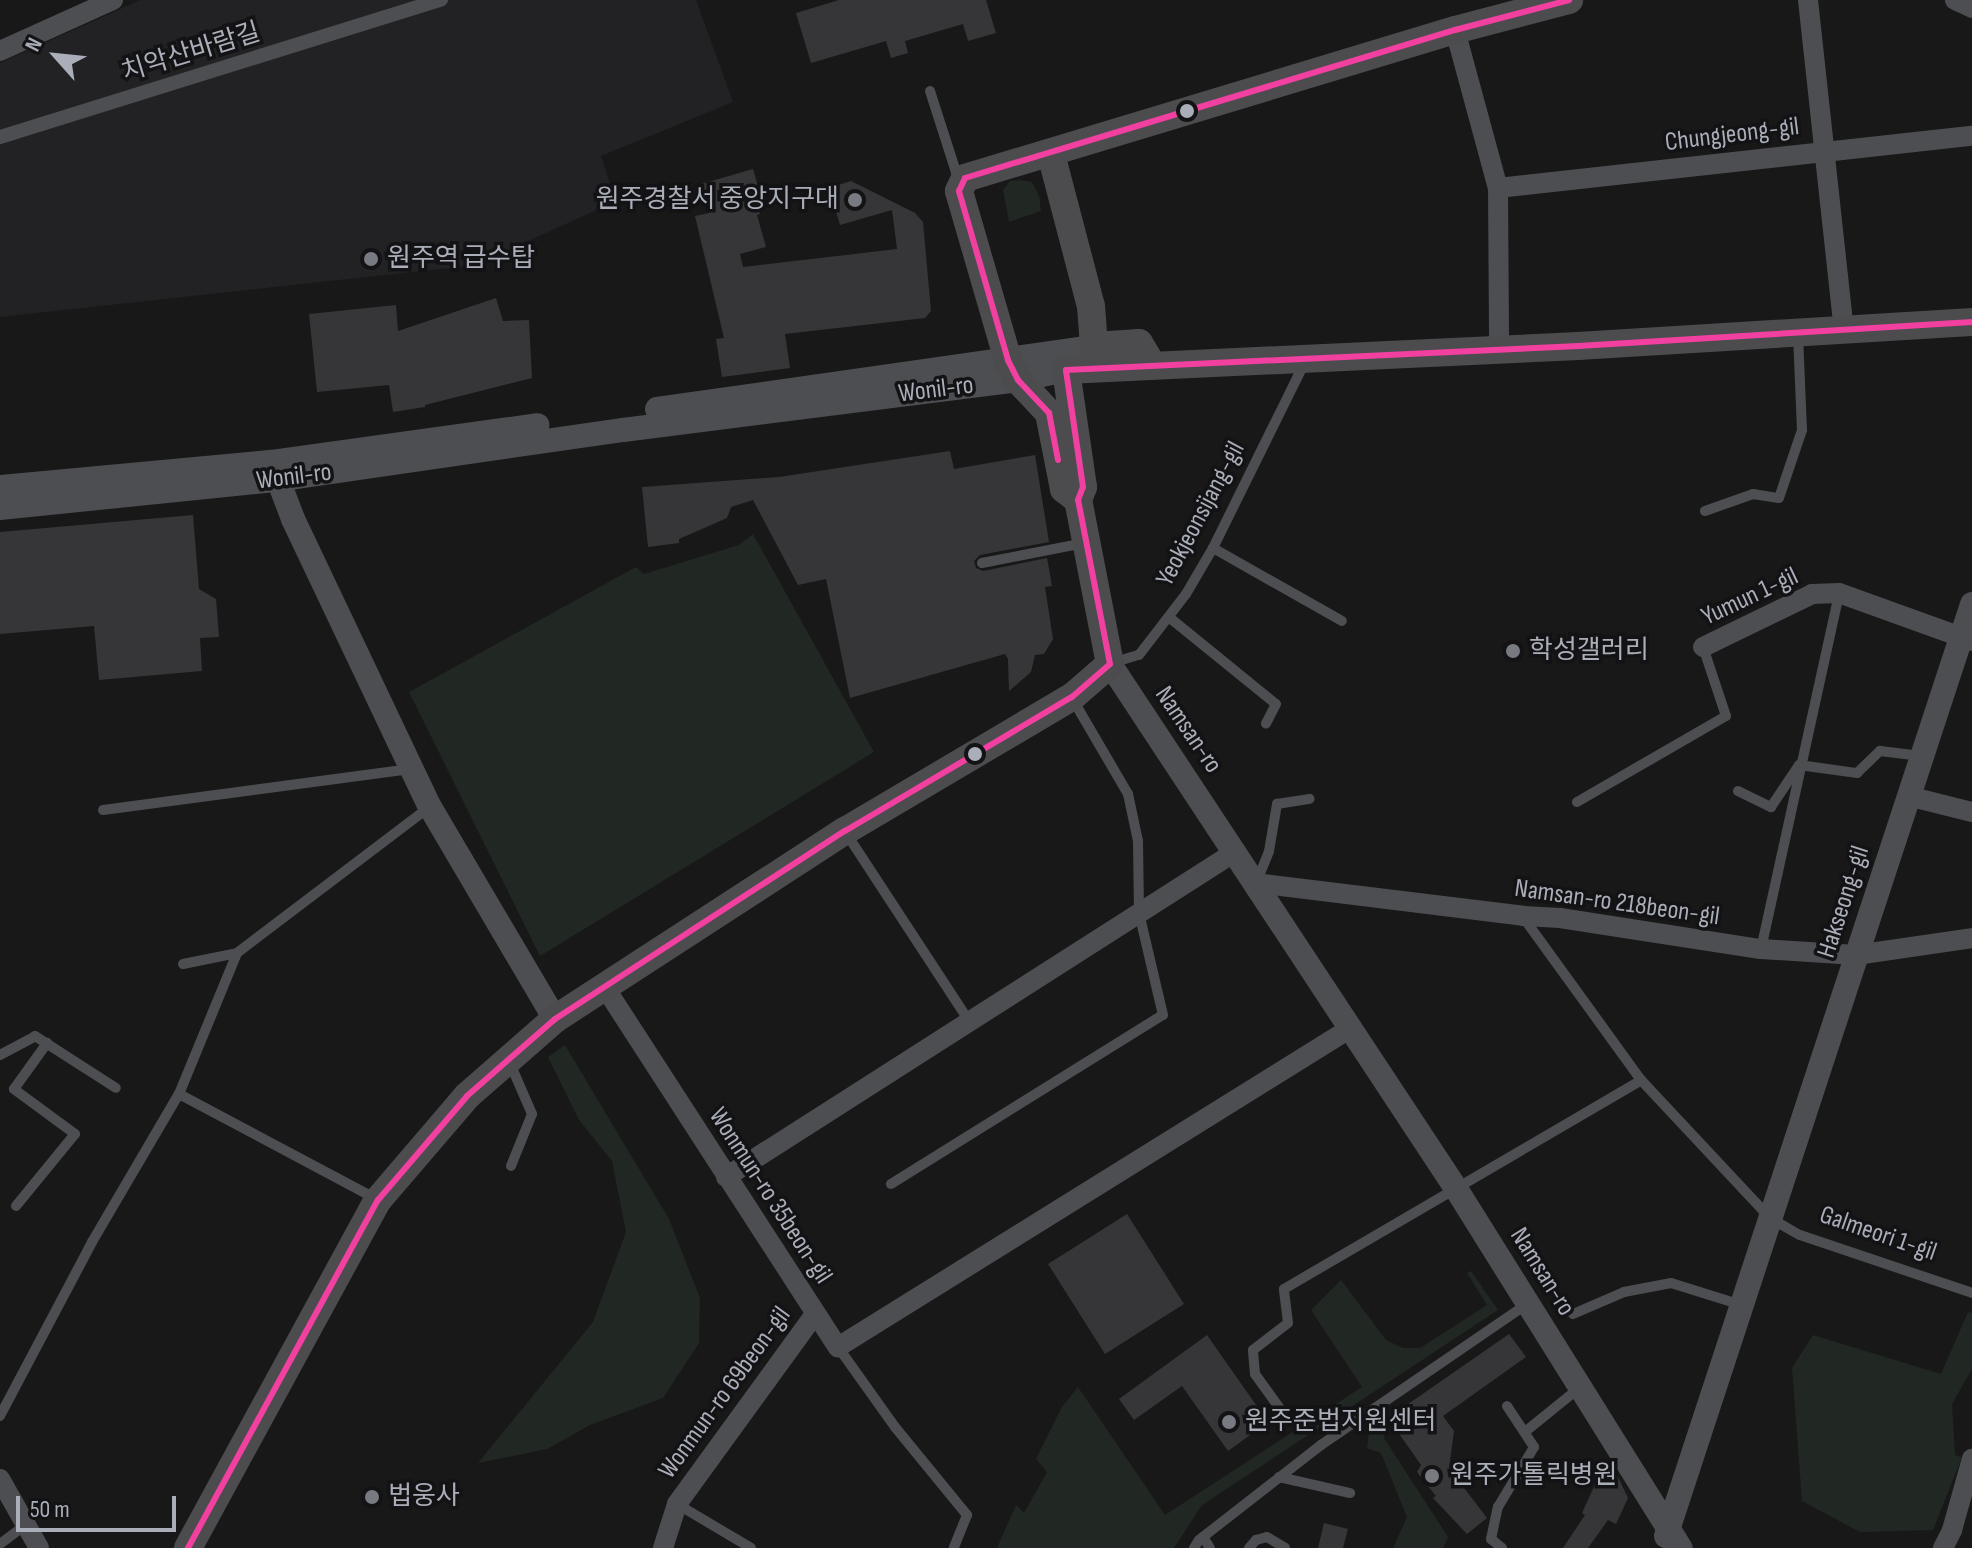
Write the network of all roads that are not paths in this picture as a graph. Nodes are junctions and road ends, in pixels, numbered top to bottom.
1 (113, 0) edge
2 (441, 0) edge
3 (1808, 0) edge
4 (1955, 0) edge
5 (1562, 1) edge
6 (1972, 8) edge
7 (1455, 30) junction
8 (0, 51) edge
9 (930, 91) dead end
10 (1972, 136) edge
11 (0, 137) edge
12 (1827, 150) junction
13 (1051, 154) junction
14 (960, 184) junction
15 (1498, 188) junction
16 (1972, 322) edge
17 (1844, 331) junction
18 (1798, 332) junction
19 (1094, 346) junction
20 (1499, 349) junction
21 (1306, 360) junction
22 (1152, 365) junction
23 (1013, 370) junction
24 (1066, 370) junction
25 (274, 471) junction
26 (0, 487) edge
27 (1078, 500) junction
28 (0, 508) edge
29 (1705, 511) dead end
30 (1085, 543) junction
31 (1213, 548) junction
32 (982, 563) dead end
33 (1839, 593) junction
34 (1972, 604) edge
35 (1170, 618) junction
36 (1342, 621) dead end
37 (1966, 640) edge
38 (1703, 647) joint
39 (1110, 664) junction
40 (1072, 697) junction
41 (1266, 724) dead end
42 (1921, 756) junction
43 (1799, 765) junction
44 (414, 768) junction
45 (1738, 791) dead end
46 (1908, 796) junction
47 (1310, 799) dead end
48 (1577, 802) dead end
49 (430, 807) junction
50 (103, 810) dead end
51 (1972, 812) edge
52 (845, 831) junction
53 (1235, 852) junction
54 (1256, 883) junction
55 (1139, 913) junction
56 (1523, 916) junction
57 (1972, 938) edge
58 (1761, 949) junction
59 (237, 953) junction
60 (1856, 955) junction
61 (183, 964) dead end
62 (606, 989) junction
63 (555, 1019) junction
64 (969, 1021) junction
65 (1349, 1029) junction
66 (47, 1043) junction
67 (0, 1055) edge
68 (508, 1060) junction
69 (1641, 1080) junction
70 (116, 1088) dead end
71 (179, 1094) junction
72 (511, 1166) dead end
73 (726, 1177) junction
74 (891, 1184) dead end
75 (1455, 1187) junction
76 (378, 1200) junction
77 (16, 1206) dead end
78 (1770, 1218) junction
79 (1972, 1293) edge
80 (1529, 1303) junction
81 (1741, 1305) junction
82 (815, 1314) junction
83 (1573, 1314) dead end
84 (838, 1347) junction
85 (1581, 1387) junction
86 (1507, 1406) dead end
87 (0, 1416) edge
88 (1286, 1417) dead end
89 (1525, 1432) junction
90 (1972, 1459) edge
91 (1279, 1477) junction
92 (0, 1479) edge
93 (1350, 1493) dead end
94 (677, 1504) junction
95 (24, 1526) junction
96 (1203, 1537) junction
97 (1671, 1541) edge
98 (0, 1544) edge
99 (39, 1548) edge
100 (188, 1548) edge
101 (663, 1548) edge
102 (751, 1548) edge
103 (954, 1548) edge
104 (1194, 1548) edge
105 (1210, 1548) edge
106 (1249, 1548) edge
107 (1285, 1548) edge
108 (1502, 1548) edge
109 (1943, 1548) edge

1 - 8 street
2 - 11 street, 치악산바람길
3 - 12 street
4 - 6 street
5 - 7 main road
7 - 13 main road
7 - 15 street
9 - 14 lane
10 - 12 street, Chungjeong-gil
12 - 15 street, Chungjeong-gil
12 - 17 street
13 - 14 main road
13 - 19 main road
14 - 23 main road
15 - 20 street
16 - 17 main road, Wonil-ro
17 - 18 main road, Wonil-ro
18 - 20 main road, Wonil-ro
18 - 29 lane
19 - 22 main road
19 - 23 street
19 - 24 street
20 - 21 main road, Wonil-ro
21 - 22 main road, Wonil-ro
21 - 31 lane, Yeokjeonsijang-gil
22 - 24 main road, Wonil-ro
23 - 24 street, Wonil-ro
23 - 25 street, Wonil-ro
23 - 25 street, Wonil-ro
23 - 27 main road
24 - 27 main road
25 - 26 street, Wonil-ro
25 - 28 street, Wonil-ro
25 - 44 street
27 - 30 main road
30 - 32 lane
30 - 39 main road
31 - 35 lane, Yeokjeonsijang-gil
31 - 36 lane
33 - 37 street, Yumun 1-gil
33 - 38 street, Yumun 1-gil
33 - 43 lane
34 - 37 street, Hakseong-gil
35 - 39 lane, Yeokjeonsijang-gil
35 - 41 lane
37 - 42 street, Hakseong-gil
38 - 48 lane, Yumun 1-gil
39 - 40 main road
39 - 53 street, Namsan-ro
40 - 52 main road
40 - 55 lane
42 - 43 lane
42 - 46 street, Hakseong-gil
43 - 45 lane
43 - 58 lane
44 - 49 street
44 - 50 lane
46 - 51 street
46 - 60 street, Hakseong-gil
47 - 54 lane
49 - 59 lane
49 - 63 street
52 - 62 main road
52 - 64 lane
53 - 54 street, Namsan-ro
53 - 55 street
54 - 56 street, Namsan-ro 218beon-gil
54 - 65 street, Namsan-ro
55 - 64 street
55 - 74 lane
56 - 58 street, Namsan-ro 218beon-gil
56 - 69 lane
57 - 60 street, Namsan-ro 218beon-gil
58 - 60 street, Namsan-ro 218beon-gil
59 - 61 lane
59 - 71 lane
60 - 78 street, Hakseong-gil
62 - 63 main road
62 - 73 street, Wonmun-ro 35beon-gil
63 - 68 main road
64 - 73 street
65 - 75 street, Namsan-ro
65 - 84 street
66 - 67 lane
66 - 70 lane
66 - 77 lane
68 - 72 lane
68 - 76 main road
69 - 75 lane
69 - 78 lane
71 - 76 lane
71 - 87 lane
73 - 82 street, Wonmun-ro 35beon-gil
75 - 80 street, Namsan-ro
75 - 88 lane
76 - 100 main road
78 - 79 lane, Galmeori 1-gil
78 - 81 street, Hakseong-gil
80 - 85 street, Namsan-ro
80 - 91 lane
81 - 83 lane
81 - 97 street, Hakseong-gil
82 - 84 street, Wonmun-ro 35beon-gil
82 - 94 street, Wonmun-ro 69beon-gil
84 - 103 lane, Wonmun-ro 35beon-gil
85 - 89 lane
85 - 97 street, Namsan-ro
86 - 89 lane
89 - 108 lane
90 - 109 street
91 - 93 lane
91 - 96 lane
92 - 95 street
94 - 101 street, Wonmun-ro 69beon-gil
94 - 102 lane, Wonmun-ro 69beon-gil
95 - 98 lane
95 - 99 street
96 - 104 lane
96 - 105 lane
106 - 107 lane

